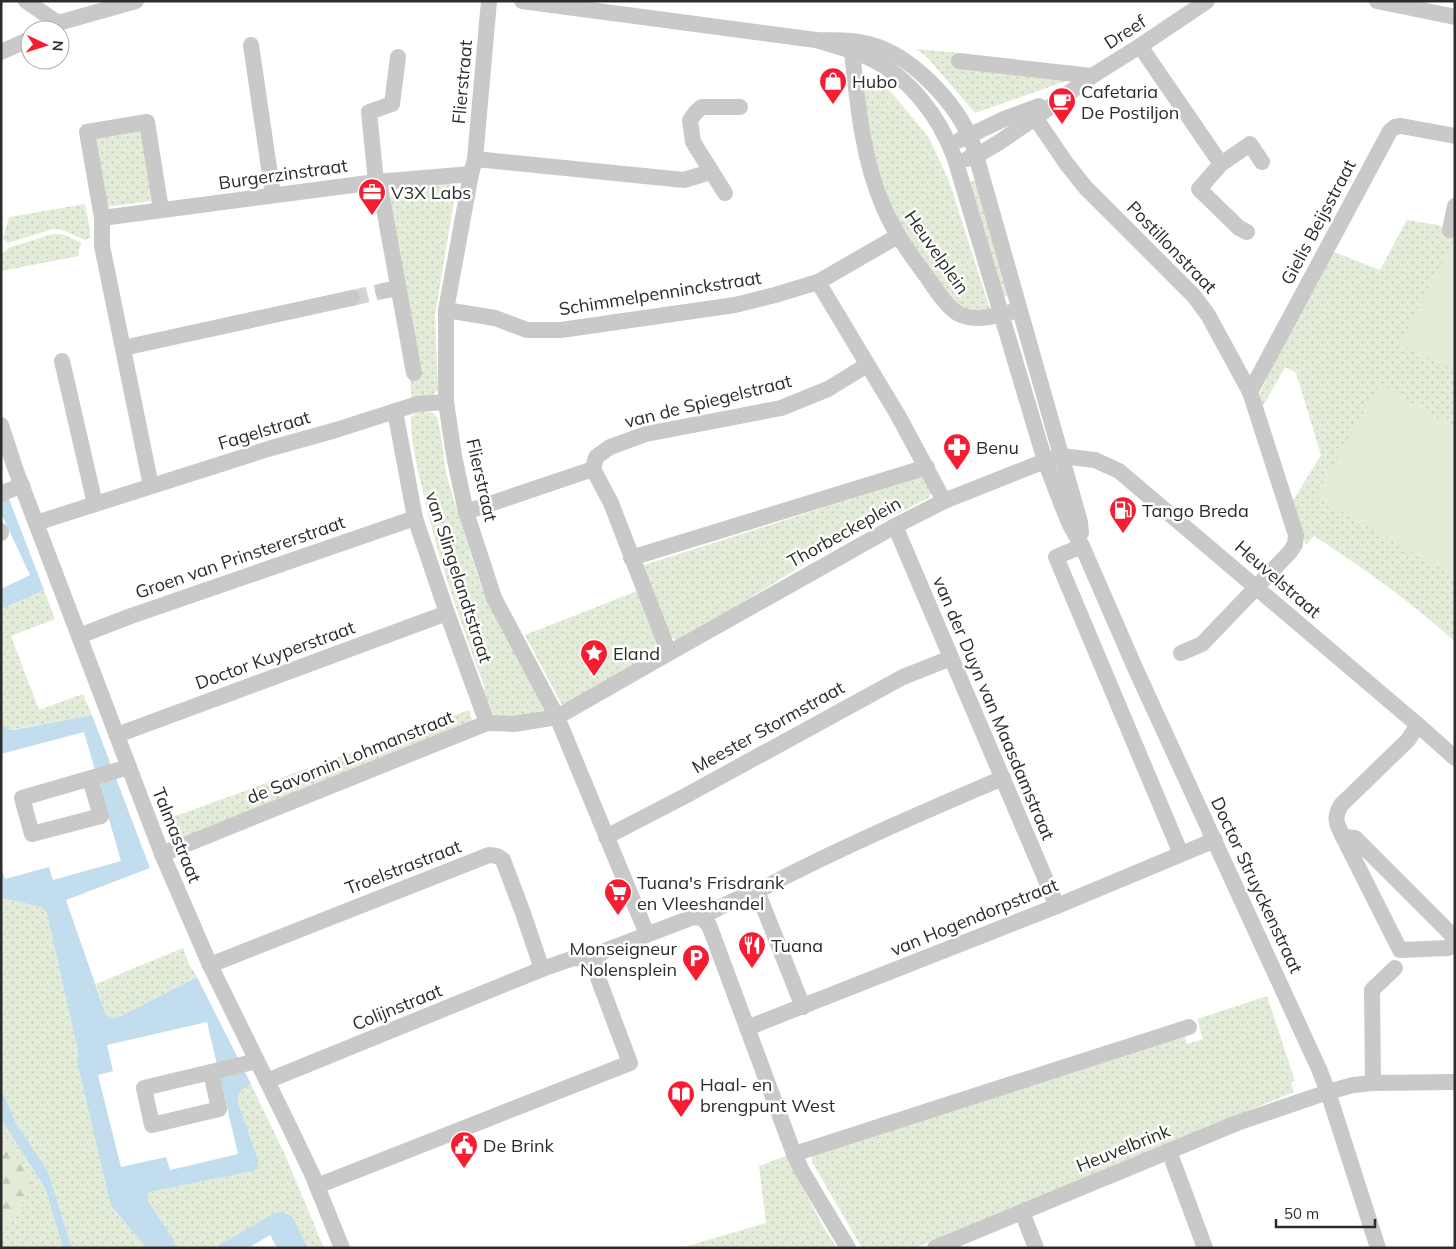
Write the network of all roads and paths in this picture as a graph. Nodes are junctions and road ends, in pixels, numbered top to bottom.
1 (26, 1) edge
2 (136, 1) edge
3 (489, 1) edge
4 (522, 1) edge
5 (1207, 1) edge
6 (1377, 1) edge
7 (1455, 17) edge
8 (45, 20) edge
9 (70, 21) edge
10 (20, 44) edge
11 (252, 45) dead end
12 (851, 46) junction
13 (1140, 46) junction
14 (1, 52) edge
15 (398, 57) dead end
16 (959, 62) dead end
17 (1092, 76) junction
18 (740, 107) dead end
19 (1032, 114) junction
20 (969, 135) junction
21 (1455, 136) edge
22 (950, 145) junction
23 (976, 156) junction
24 (1262, 162) dead end
25 (956, 163) junction
26 (1222, 164) junction
27 (473, 166) junction
28 (709, 168) junction
29 (378, 182) junction
30 (725, 193) dead end
31 (273, 195) junction
32 (1455, 206) edge
33 (161, 210) junction
34 (102, 218) junction
35 (1450, 230) dead end
36 (1247, 232) dead end
37 (898, 236) junction
38 (818, 282) junction
39 (352, 298) tunnel mouth
40 (446, 310) junction
41 (1020, 310) junction
42 (1002, 314) junction
43 (123, 348) junction
44 (62, 361) dead end
45 (867, 365) junction
46 (414, 373) dead end
47 (1250, 392) junction
48 (446, 402) junction
49 (395, 411) junction
50 (1, 425) edge
51 (1061, 456) junction
52 (1045, 461) junction
53 (927, 467) junction
54 (593, 469) junction
55 (151, 486) junction
56 (10, 490) edge
57 (944, 501) junction
58 (95, 504) junction
59 (466, 512) junction
60 (415, 518) junction
61 (36, 523) junction
62 (894, 526) junction
63 (1082, 546) junction
64 (631, 558) junction
65 (1256, 586) junction
66 (447, 613) junction
67 (79, 636) junction
68 (669, 652) junction
69 (1181, 653) dead end
70 (951, 658) junction
71 (556, 717) junction
72 (487, 723) junction
73 (1418, 725) junction
74 (117, 735) junction
75 (1455, 758) edge
76 (122, 769) junction
77 (94, 778) junction
78 (1002, 778) junction
79 (606, 837) junction
80 (1343, 837) junction
81 (1215, 840) junction
82 (162, 854) junction
83 (1181, 854) junction
84 (757, 891) junction
85 (1057, 906) junction
86 (702, 918) junction
87 (647, 934) junction
88 (596, 958) junction
89 (210, 965) junction
90 (1395, 968) dead end
91 (542, 969) junction
92 (803, 1007) junction
93 (1189, 1027) dead end
94 (747, 1028) junction
95 (249, 1063) junction
96 (214, 1072) junction
97 (267, 1081) junction
98 (1455, 1082) edge
99 (1373, 1083) junction
100 (1328, 1092) junction
101 (1169, 1151) junction
102 (794, 1154) junction
103 (317, 1186) junction
104 (1022, 1212) junction
105 (342, 1248) edge
106 (848, 1248) edge
107 (935, 1248) edge
108 (1036, 1248) edge
109 (1205, 1248) edge
110 (1378, 1248) edge

1 - 8 street
2 - 9 street
3 - 27 street, Flierstraat
4 - 12 street
5 - 13 street, Dreef
6 - 7 street
10 - 14 street
11 - 31 street
12 - 20 street
12 - 22 street, Heuvelplein
12 - 37 street, Heuvelplein
13 - 17 street, Dreef
13 - 26 street
15 - 29 street
16 - 17 street
17 - 19 street, Dreef
18 - 28 street
19 - 20 street, Dreef
19 - 23 street, Dreef
19 - 47 street, Postillonstraat
20 - 22 street, Dreef
20 - 23 street
21 - 47 street, Gielis Beijsstraat
22 - 25 street, Heuvelplein
23 - 25 street, Dreef
23 - 41 street
24 - 26 street
25 - 42 street, Heuvelplein
26 - 36 street
27 - 28 street, Burgerzinstraat
27 - 29 street, Burgerzinstraat
27 - 40 street, Flierstraat
28 - 30 street
29 - 31 street, Burgerzinstraat
29 - 46 street
31 - 33 street, Burgerzinstraat
32 - 35 street
33 - 34 street, Burgerzinstraat
33 - 34 street
34 - 43 street
37 - 38 street, Schimmelpenninckstraat
37 - 42 street, Heuvelplein
38 - 40 street, Schimmelpenninckstraat
38 - 45 street
39 - 43 street
40 - 48 street, Flierstraat
41 - 42 street
41 - 51 street
42 - 52 street, Heuvelplein
43 - 55 street
44 - 58 street
45 - 53 street
45 - 54 street, van de Spiegelstraat
47 - 65 street, Postillonstraat
48 - 49 street, Fagelstraat
48 - 59 street, Flierstraat
49 - 55 street, Fagelstraat
49 - 60 street, van Slingelandtstraat
50 - 56 street, Talmastraat
51 - 52 street, Thorbeckeplein
51 - 63 street, Doctor Struyckenstraat
51 - 65 street, Heuvelstraat
52 - 57 street, Thorbeckeplein
52 - 63 street, Doctor Struyckenstraat
53 - 57 street
53 - 64 street, Thorbeckeplein
54 - 59 street
54 - 64 street
55 - 58 street, Fagelstraat
56 - 61 street, Talmastraat
57 - 62 street, Thorbeckeplein
58 - 61 street, Fagelstraat
59 - 71 street, Flierstraat
60 - 66 street, van Slingelandtstraat
60 - 67 street, Groen van Prinstererstraat
61 - 67 street, Talmastraat
62 - 68 street, Thorbeckeplein
62 - 70 street, van der Duyn van Maasdamstraat
63 - 81 street, Doctor Struyckenstraat
63 - 83 street
64 - 68 street
65 - 69 street, Postillonstraat
65 - 73 street, Heuvelstraat
66 - 72 street, van Slingelandtstraat
66 - 74 street, Doctor Kuyperstraat
67 - 74 street, Talmastraat
68 - 71 street, Thorbeckeplein
70 - 78 street, van der Duyn van Maasdamstraat
70 - 79 street, Meester Stormstraat
71 - 72 street, de Savornin Lohmanstraat
71 - 79 street, Flierstraat
72 - 82 street, de Savornin Lohmanstraat
73 - 75 street, Heuvelstraat
73 - 80 street
74 - 76 street, Talmastraat
76 - 77 street
76 - 82 street, Talmastraat
77 - 77 street
78 - 84 street
78 - 85 street, van der Duyn van Maasdamstraat
79 - 87 street, Flierstraat
80 - 80 street
81 - 83 street, van Hogendorpstraat
81 - 100 street, Doctor Struyckenstraat
82 - 89 street, Talmastraat
83 - 85 street, van Hogendorpstraat
84 - 86 street
84 - 92 street
85 - 92 street, van Hogendorpstraat
86 - 87 street
86 - 94 street
87 - 88 street
88 - 91 street
88 - 103 street
89 - 91 street, Troelstrastraat
89 - 95 street, Talmastraat
90 - 99 street
91 - 97 street, Colijnstraat
92 - 94 street, van Hogendorpstraat
93 - 102 street
94 - 102 street
95 - 96 street
95 - 97 street, Talmastraat
96 - 96 street
97 - 103 street, Talmastraat
98 - 99 street, Heuvelbrink
99 - 100 street, Heuvelbrink
100 - 101 street, Heuvelbrink
100 - 110 street, Doctor Struyckenstraat
101 - 104 street, Heuvelbrink
101 - 109 street
102 - 106 street
103 - 105 street, Talmastraat
104 - 107 street, Heuvelbrink
104 - 108 street

